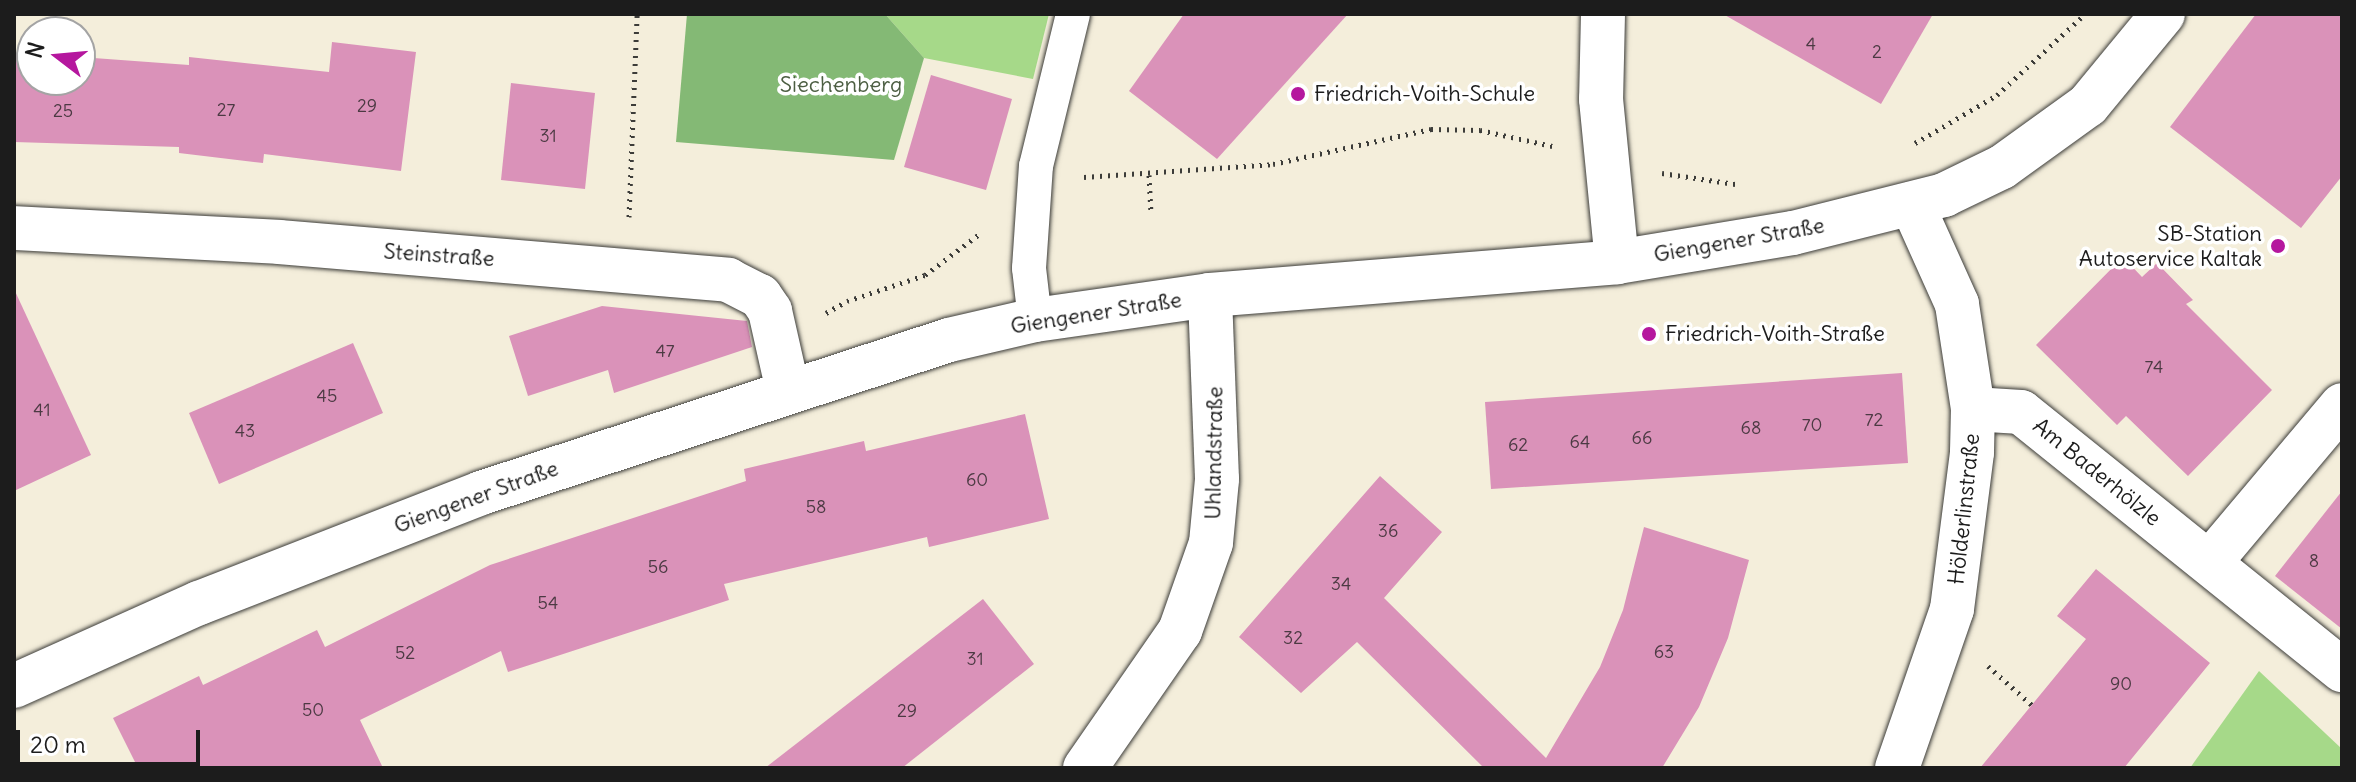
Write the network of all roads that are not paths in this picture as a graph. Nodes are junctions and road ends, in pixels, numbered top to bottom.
1 (1073, 14) edge
2 (1603, 14) edge
3 (2163, 14) edge
4 (1912, 204) junction
5 (14, 228) edge
6 (1617, 262) junction
7 (1210, 295) junction
8 (1035, 320) junction
9 (788, 391) junction
10 (2342, 405) edge
11 (1973, 409) junction
12 (2210, 562) junction
13 (2342, 670) edge
14 (14, 686) edge
15 (1085, 768) edge
16 (1897, 768) edge

1 - 8 lane
2 - 6 street
3 - 4 street, Giengener Straße
4 - 6 street, Giengener Straße
4 - 11 street, Hölderlinstraße
5 - 9 street, Steinstraße
6 - 7 street, Giengener Straße
7 - 8 street, Giengener Straße
7 - 15 street, Uhlandstraße
8 - 9 street, Giengener Straße
9 - 14 street, Giengener Straße
10 - 12 street
11 - 12 street, Am Baderhölzle
11 - 16 street, Hölderlinstraße
12 - 13 street, Am Baderhölzle

